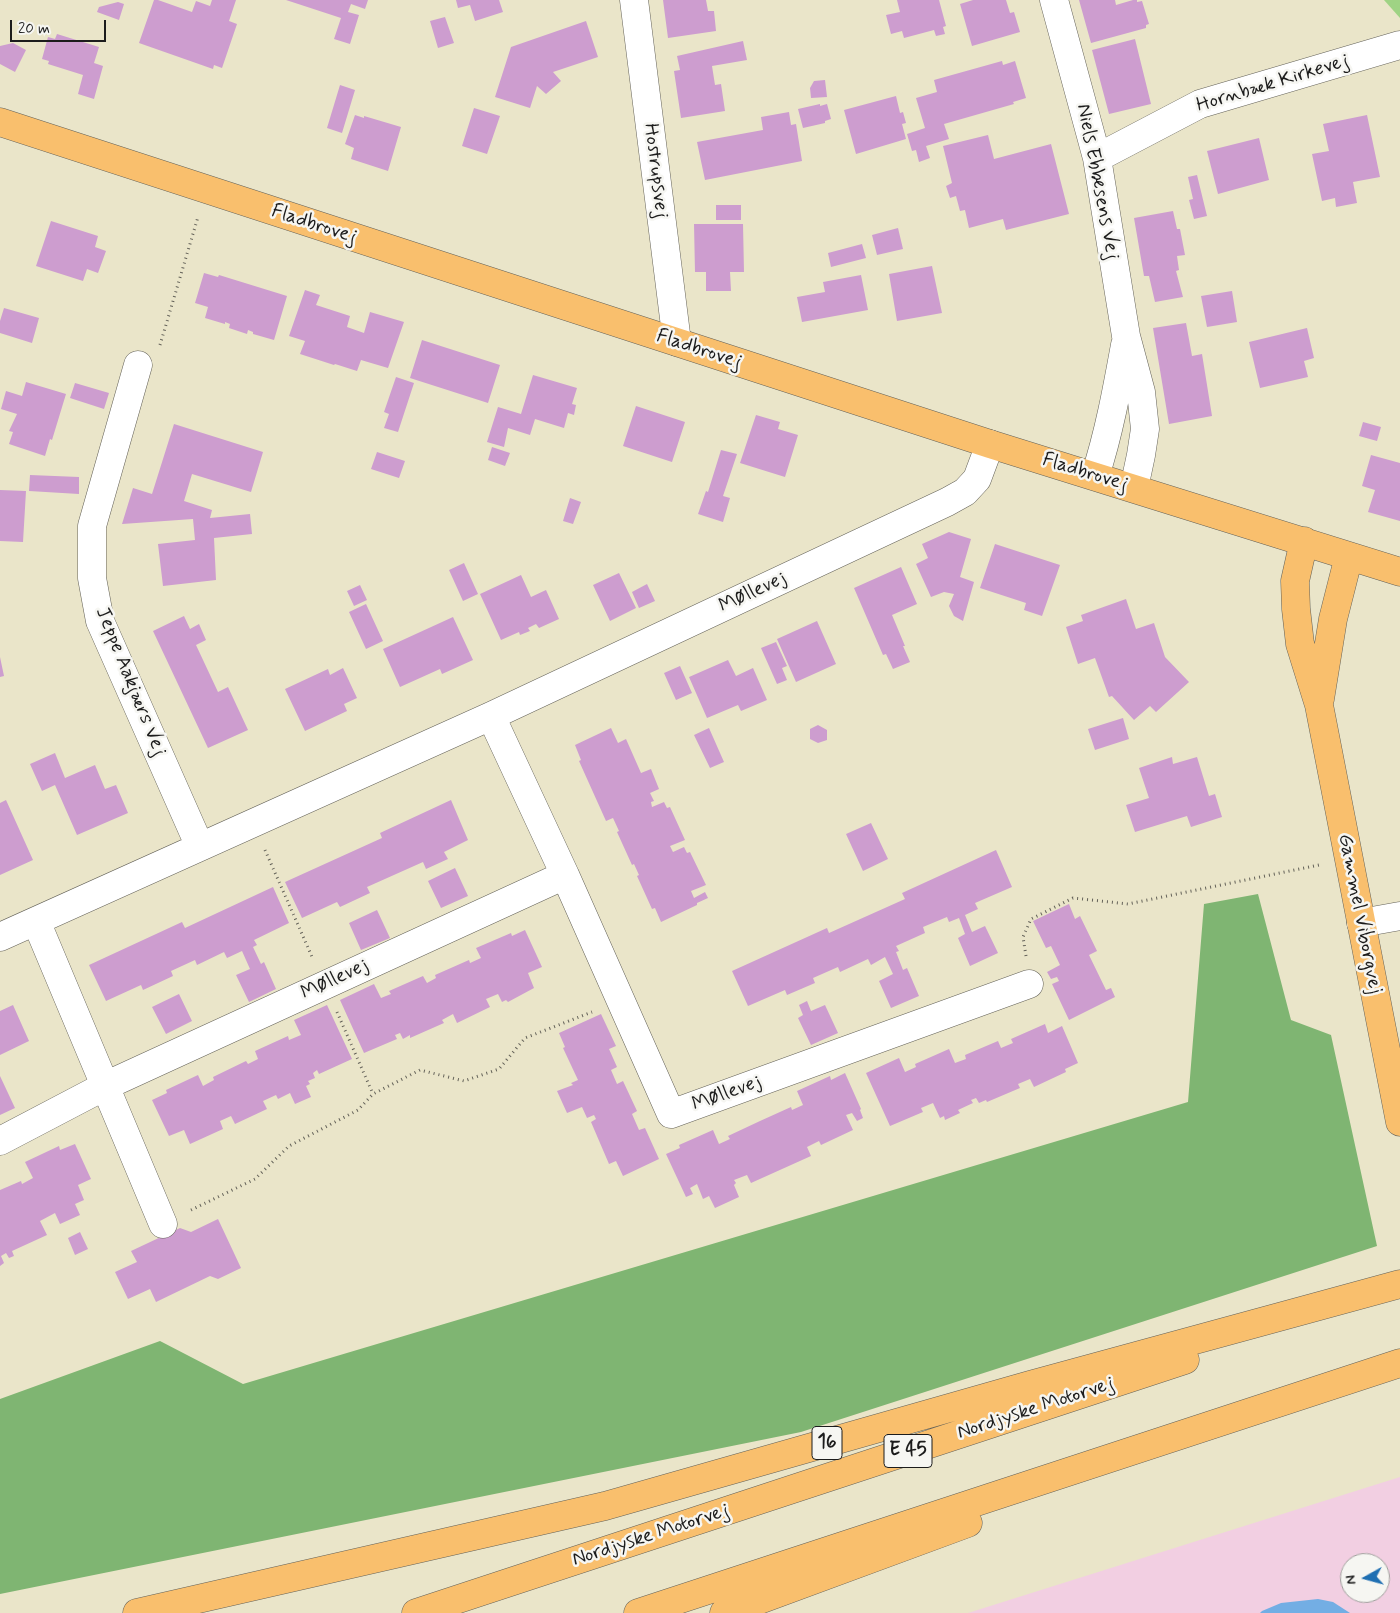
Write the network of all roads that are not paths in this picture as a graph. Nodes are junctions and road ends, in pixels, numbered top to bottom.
1 (634, 0) edge
2 (1054, 0) edge
3 (1400, 45) edge
4 (0, 122) edge
5 (1097, 158) junction
6 (1126, 336) junction
7 (677, 342) junction
8 (138, 365) road end
9 (990, 444) junction
10 (1094, 476) junction
11 (1134, 488) junction
12 (1304, 541) junction
13 (1349, 556) junction
14 (1400, 572) edge
15 (1319, 705) junction
16 (491, 716) junction
17 (200, 847) junction
18 (565, 875) junction
19 (1400, 916) edge
20 (36, 921) junction
21 (1361, 923) junction
22 (0, 937) edge
23 (1030, 984) road end
24 (105, 1086) junction
25 (1400, 1122) edge
26 (0, 1141) edge
27 (163, 1224) road end
28 (1400, 1284) edge
29 (1400, 1290) edge
30 (1400, 1363) edge
31 (1365, 1374) junction
32 (136, 1613) edge
33 (416, 1613) edge
34 (638, 1613) edge
35 (724, 1613) edge

1 - 7 street, Hostrupsvej
2 - 5 street, Niels Ebbesens Vej
3 - 5 street, Hornbæk Kirkevej
4 - 7 main road, Fladbrovej
5 - 6 street, Niels Ebbesens Vej
6 - 10 street, Niels Ebbesens Vej
6 - 11 street, Niels Ebbesens Vej
7 - 9 main road, Fladbrovej
8 - 17 street, Jeppe Aakjærs Vej
9 - 10 main road, Fladbrovej
9 - 16 street, Møllevej
10 - 11 main road, Fladbrovej
11 - 12 main road, Fladbrovej
12 - 13 main road, Fladbrovej
12 - 15 main road, Gammel Viborgvej
13 - 14 main road, Fladbrovej
13 - 15 main road, Gammel Viborgvej
15 - 21 main road, Gammel Viborgvej
16 - 17 street, Møllevej
16 - 18 street, Møllevej
17 - 20 street, Møllevej
18 - 23 street, Møllevej
18 - 24 street, Møllevej
19 - 21 street
20 - 22 street, Møllevej
20 - 24 street
21 - 25 main road, Gammel Viborgvej
24 - 26 street, Møllevej
24 - 27 street
28 - 32 main road, 16
29 - 33 main road, Nordjyske Motorvej / E 45
30 - 31 main road
31 - 34 main road
31 - 35 main road

